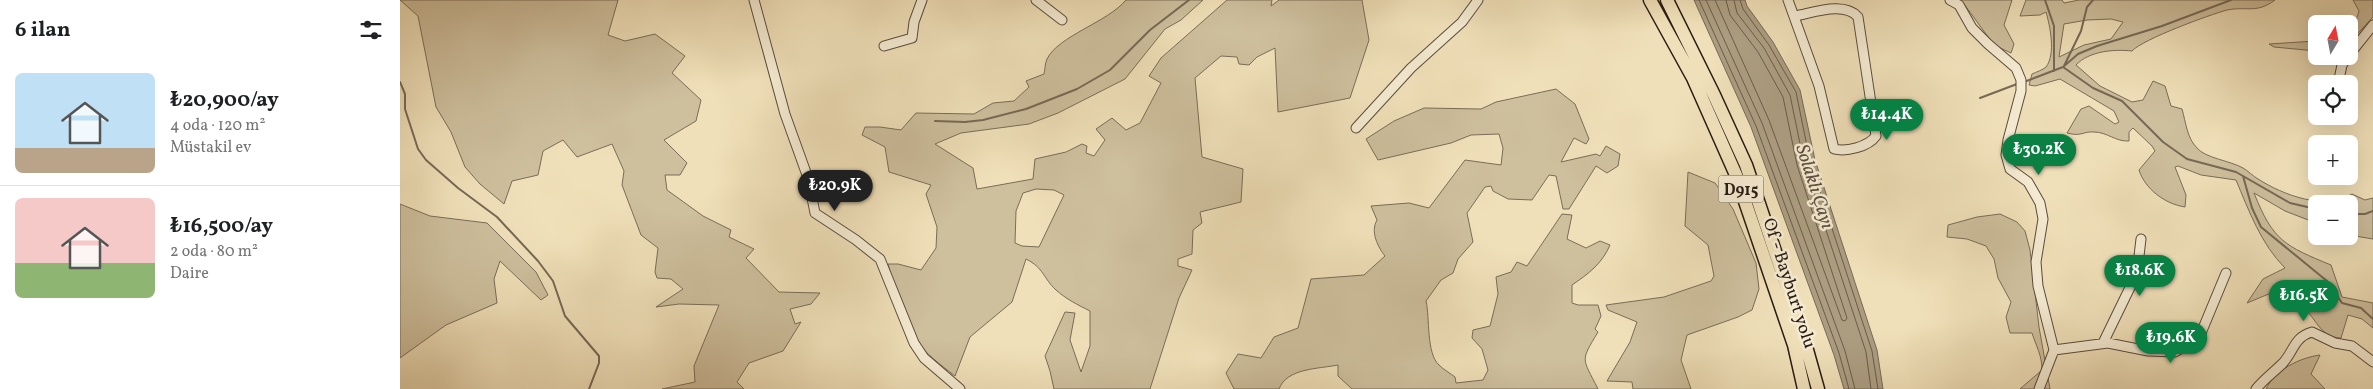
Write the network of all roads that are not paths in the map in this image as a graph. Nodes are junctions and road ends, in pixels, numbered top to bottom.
1 (754, 0) edge
2 (922, 0) edge
3 (1036, 0) edge
4 (1478, 0) edge
5 (1650, 0) edge
6 (1667, 0) edge
7 (1788, 0) edge
8 (1950, 0) edge
9 (1795, 16) junction
10 (1062, 20) dead end
11 (2373, 25) edge
12 (2358, 44) edge
13 (884, 46) dead end
14 (1356, 128) dead end
15 (2141, 238) dead end
16 (2226, 273) dead end
17 (2103, 343) junction
18 (2054, 350) junction
19 (2373, 362) edge
20 (960, 389) edge
21 (1804, 389) edge
22 (1818, 389) edge
23 (2039, 389) edge
24 (2256, 389) edge

1 - 20 street
2 - 13 street
3 - 10 street
4 - 14 street
5 - 21 highway, Of - Bayburt yolu / D915
6 - 22 highway, Of - Bayburt yolu / D915
7 - 9 street
8 - 18 street
9 - 9 street
11 - 12 street
15 - 17 street
16 - 17 street
17 - 18 street
18 - 23 street
19 - 24 street

